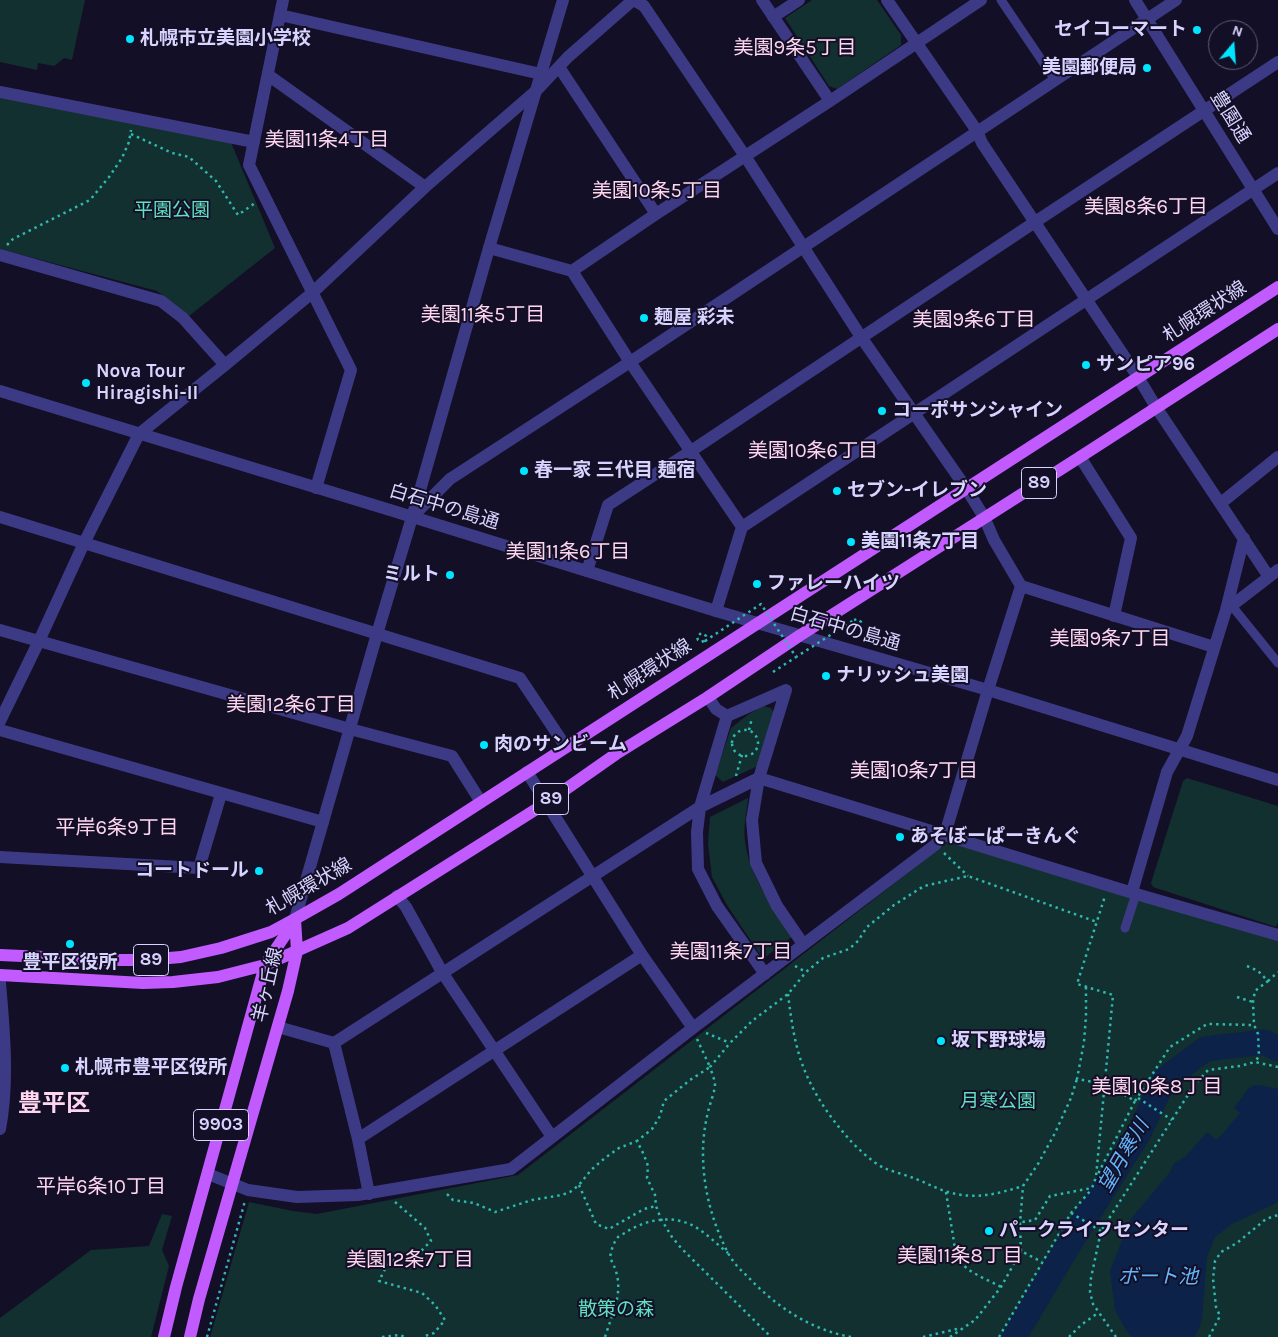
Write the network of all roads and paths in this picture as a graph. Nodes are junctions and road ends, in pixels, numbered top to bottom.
1 (283, 0) edge
2 (563, 0) edge
3 (634, 0) edge
4 (762, 0) edge
5 (799, 0) edge
6 (888, 0) edge
7 (981, 0) edge
8 (1001, 0) edge
9 (1135, 0) edge
10 (1176, 0) edge
11 (280, 15) junction
12 (773, 17) junction
13 (1147, 19) junction
14 (916, 43) junction
15 (1278, 62) edge
16 (559, 67) junction
17 (541, 74) junction
18 (268, 75) junction
19 (1055, 80) junction
20 (537, 90) junction
21 (0, 92) edge
22 (830, 102) junction
23 (1204, 111) junction
24 (134, 119) junction
25 (977, 131) junction
26 (131, 134) junction
27 (254, 142) junction
28 (745, 156) junction
29 (1278, 173) edge
30 (425, 187) junction
31 (1253, 189) junction
32 (256, 202) dead end
33 (656, 214) junction
34 (1035, 222) junction
35 (1278, 229) edge
36 (803, 247) junction
37 (489, 248) junction
38 (3, 251) edge
39 (572, 271) junction
40 (1278, 287) edge
41 (312, 293) junction
42 (1086, 299) junction
43 (1278, 329) edge
44 (862, 337) junction
45 (630, 362) junction
46 (225, 365) junction
47 (1138, 377) junction
48 (0, 391) edge
49 (1156, 408) junction
50 (913, 413) junction
51 (139, 434) junction
52 (691, 451) junction
53 (1080, 457) junction
54 (1278, 457) edge
55 (316, 488) junction
56 (966, 488) junction
57 (1221, 504) junction
58 (0, 517) edge
59 (412, 517) junction
60 (984, 517) junction
61 (742, 527) junction
62 (1244, 538) junction
63 (84, 543) junction
64 (587, 571) junction
65 (1274, 573) edge
66 (1021, 586) junction
67 (1229, 608) junction
68 (716, 611) junction
69 (1114, 616) junction
70 (757, 623) junction
71 (852, 625) dead end
72 (0, 630) edge
73 (377, 634) junction
74 (799, 636) junction
75 (39, 641) junction
76 (705, 641) dead end
77 (1214, 647) junction
78 (796, 657) junction
79 (1278, 663) edge
80 (773, 672) dead end
81 (988, 690) junction
82 (708, 697) junction
83 (726, 716) junction
84 (0, 721) edge
85 (350, 729) junction
86 (0, 730) edge
87 (566, 747) junction
88 (1178, 750) junction
89 (742, 756) junction
90 (527, 772) junction
91 (759, 778) junction
92 (735, 780) dead end
93 (1278, 780) edge
94 (221, 794) junction
95 (481, 802) junction
96 (546, 803) junction
97 (700, 806) junction
98 (324, 822) junction
99 (944, 834) junction
100 (935, 844) junction
101 (0, 857) edge
102 (592, 876) junction
103 (968, 876) junction
104 (1108, 885) junction
105 (1134, 893) junction
106 (397, 896) junction
107 (295, 920) junction
108 (1097, 922) junction
109 (1125, 928) dead end
110 (1278, 935) edge
111 (803, 944) junction
112 (297, 951) junction
113 (0, 955) edge
114 (642, 955) junction
115 (265, 965) junction
116 (1246, 966) dead end
117 (442, 972) junction
118 (1278, 972) edge
119 (765, 974) junction
120 (0, 975) edge
121 (1268, 981) junction
122 (0, 983) edge
123 (1086, 987) junction
124 (788, 994) junction
125 (1237, 997) dead end
126 (1253, 1002) junction
127 (1254, 1025) junction
128 (278, 1027) junction
129 (693, 1028) junction
130 (334, 1043) junction
131 (730, 1043) junction
132 (493, 1050) junction
133 (1255, 1062) junction
134 (710, 1067) junction
135 (1278, 1067) edge
136 (3, 1075) edge
137 (1077, 1078) junction
138 (1105, 1084) junction
139 (1136, 1100) junction
140 (1172, 1120) junction
141 (0, 1129) edge
142 (552, 1137) junction
143 (358, 1139) junction
144 (637, 1142) junction
145 (208, 1174) junction
146 (1096, 1177) junction
147 (435, 1182) junction
148 (232, 1185) junction
149 (579, 1185) junction
150 (1023, 1186) junction
151 (1092, 1188) junction
152 (248, 1190) junction
153 (946, 1192) junction
154 (369, 1194) junction
155 (400, 1206) dead end
156 (656, 1206) junction
157 (1071, 1213) junction
158 (1278, 1215) edge
159 (661, 1219) junction
160 (1016, 1223) dead end
161 (1020, 1223) junction
162 (1101, 1231) junction
163 (1021, 1250) junction
164 (729, 1254) junction
165 (1042, 1262) junction
166 (1001, 1287) junction
167 (1099, 1312) junction
168 (965, 1327) junction
169 (164, 1337) edge
170 (190, 1337) edge
171 (208, 1337) edge
172 (382, 1337) edge
173 (406, 1337) edge
174 (422, 1337) edge
175 (605, 1337) edge
176 (771, 1337) edge
177 (851, 1337) edge
178 (923, 1337) edge
179 (950, 1337) edge
180 (999, 1337) edge
181 (1069, 1337) edge
182 (1116, 1337) edge
183 (1209, 1337) edge

1 - 11 street
2 - 17 street
3 - 16 street
3 - 28 street
4 - 12 street
5 - 12 street
6 - 14 street
7 - 14 street
8 - 19 lane
9 - 13 street, 豊園通
10 - 13 street
11 - 17 street
11 - 18 street
12 - 22 street
13 - 19 street
13 - 23 street, 豊園通
14 - 22 street
14 - 25 street
15 - 23 street
16 - 20 street
16 - 33 street
17 - 20 street
18 - 27 street
18 - 30 street
19 - 25 street
20 - 30 street
20 - 37 street
21 - 24 street
22 - 28 street
23 - 31 street, 豊園通
23 - 34 street
24 - 26 path
24 - 27 street
25 - 34 street
25 - 36 street
26 - 32 path
26 - 38 path
27 - 41 street
28 - 33 street
28 - 36 street
29 - 31 street
30 - 41 street
31 - 35 street, 豊園通
31 - 42 street
33 - 39 street
34 - 42 street
34 - 44 street
36 - 44 street
36 - 45 street
37 - 39 street
37 - 59 street
38 - 46 street
39 - 45 street
40 - 47 main road, 札幌環状線 / 89
41 - 46 street
41 - 55 street
42 - 47 street
42 - 50 street
43 - 49 main road, 89
44 - 50 street
44 - 52 street
45 - 52 street
45 - 59 street
46 - 51 street
47 - 49 street
47 - 56 main road, 札幌環状線 / 89
48 - 51 street, 白石中の島通
49 - 53 main road, 89
49 - 57 street
50 - 56 street
50 - 61 street
51 - 55 street, 白石中の島通
51 - 63 street
52 - 61 street
52 - 64 street
53 - 60 main road, 89
53 - 69 street
54 - 57 street
55 - 59 street, 白石中の島通
56 - 60 street
56 - 70 main road, 札幌環状線 / 89
57 - 62 street
58 - 63 street
59 - 64 street, 白石中の島通
59 - 73 street
60 - 66 street
60 - 74 main road, 89
61 - 68 street
62 - 65 street
62 - 67 street
63 - 73 street
63 - 75 street
64 - 68 street, 白石中の島通
65 - 67 street
66 - 69 street
66 - 81 street
67 - 77 street
67 - 79 lane
68 - 70 street, 白石中の島通
69 - 77 street
70 - 74 street, 白石中の島通
70 - 87 main road, 札幌環状線 / 89
71 - 78 path, bridge
72 - 75 street
73 - 85 street
73 - 87 street
74 - 81 street, 白石中の島通
74 - 82 main road, 89
75 - 84 street
75 - 85 street
76 - 78 path, bridge
77 - 88 street
78 - 80 path
81 - 88 street, 白石中の島通
81 - 99 street
82 - 83 street
82 - 96 main road, 89
83 - 91 street
83 - 97 street
85 - 95 street
85 - 98 street
86 - 94 street
87 - 90 main road, 札幌環状線 / 89
88 - 93 street, 白石中の島通
88 - 105 street
89 - 89 path
89 - 92 path
90 - 95 main road, 札幌環状線 / 89
90 - 96 street
91 - 97 street
91 - 99 street
91 - 111 street
94 - 98 street
94 - 101 street
95 - 107 main road, 札幌環状線 / 89
96 - 102 street
96 - 106 main road, 89
97 - 102 street
97 - 119 street
98 - 107 street
99 - 100 street
99 - 104 street
100 - 103 path
100 - 111 street
102 - 114 street
102 - 117 street
103 - 108 path
103 - 124 path
104 - 105 street
104 - 108 path
105 - 109 lane
105 - 110 street
106 - 112 main road, 89
106 - 117 street
107 - 112 main road, 羊ヶ丘線 / 9903
107 - 113 main road, 札幌環状線 / 89
107 - 115 main road, 羊ヶ丘線 / 9903
108 - 123 path
111 - 119 street
112 - 115 main road, 89
112 - 128 main road, 羊ヶ丘線 / 9903
114 - 129 street
114 - 132 street
115 - 120 main road, 89
115 - 145 main road, 羊ヶ丘線 / 9903
116 - 121 path
117 - 130 street
117 - 132 street
118 - 121 path
119 - 129 street
121 - 126 path
122 - 136 street
123 - 137 path
123 - 138 path
124 - 131 path
124 - 153 path
125 - 126 path
126 - 127 path
127 - 133 path
127 - 139 path
128 - 130 street
128 - 148 main road, 羊ヶ丘線 / 9903
129 - 131 path
129 - 134 path
129 - 142 street
130 - 143 street
131 - 134 path
132 - 142 street
132 - 143 street
133 - 135 path
133 - 140 path
134 - 144 path
134 - 164 path
136 - 141 street
137 - 138 path
137 - 150 path
138 - 139 path
138 - 146 path
139 - 140 path
139 - 146 path
140 - 162 path
142 - 147 street
143 - 154 street
144 - 149 path
144 - 156 path
145 - 148 street
145 - 169 main road, 羊ヶ丘線 / 9903
146 - 151 path
147 - 149 path
147 - 154 street
148 - 152 street
148 - 170 main road, 羊ヶ丘線 / 9903
149 - 156 path
150 - 153 path
150 - 161 path
151 - 157 path
151 - 161 path
152 - 154 street
152 - 171 path
153 - 166 path
155 - 174 path
156 - 159 path
157 - 162 path
157 - 165 path
158 - 183 path
159 - 164 path
159 - 175 path
159 - 176 path
160 - 161 path
161 - 163 path
162 - 167 path
163 - 165 path
163 - 166 path
164 - 177 path
165 - 180 path
166 - 168 path
167 - 181 path
167 - 182 path
168 - 178 path
168 - 179 path
172 - 173 path

